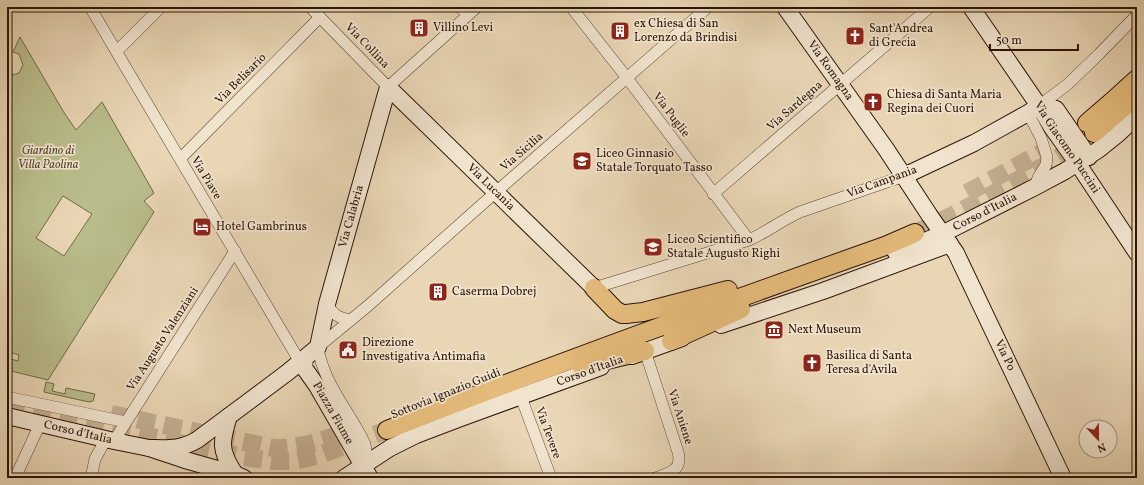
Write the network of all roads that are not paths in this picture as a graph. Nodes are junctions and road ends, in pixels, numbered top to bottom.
1 (90, 7) edge
2 (161, 7) edge
3 (310, 7) edge
4 (460, 7) edge
5 (477, 7) edge
6 (571, 7) edge
7 (708, 7) edge
8 (785, 7) edge
9 (930, 7) edge
10 (971, 7) edge
11 (468, 15) junction
12 (1137, 15) edge
13 (320, 17) junction
14 (117, 51) junction
15 (627, 78) junction
16 (1137, 79) edge
17 (840, 84) junction
18 (388, 87) junction
19 (1137, 95) edge
20 (1033, 110) junction
21 (1137, 116) edge
22 (180, 159) junction
23 (1084, 160) junction
24 (904, 176) junction
25 (1035, 188) junction
26 (496, 192) junction
27 (713, 194) junction
28 (946, 239) junction
29 (749, 240) junction
30 (235, 251) junction
31 (1137, 254) edge
32 (840, 262) junction
33 (594, 288) junction
34 (728, 290) junction
35 (327, 304) junction
36 (352, 320) junction
37 (671, 341) junction
38 (318, 347) junction
39 (645, 351) junction
40 (300, 362) junction
41 (326, 374) junction
42 (509, 376) junction
43 (7, 397) edge
44 (521, 397) junction
45 (7, 416) edge
46 (229, 416) junction
47 (126, 422) junction
48 (40, 424) junction
49 (385, 425) tunnel mouth
50 (110, 440) junction
51 (149, 448) junction
52 (367, 472) edge
53 (239, 476) edge
54 (15, 478) edge
55 (91, 478) edge
56 (344, 478) edge
57 (550, 478) edge
58 (655, 478) edge
59 (1063, 478) edge

1 - 14 street, Via Piave
2 - 14 street
3 - 13 street, Via Collina
4 - 11 street
5 - 11 street
6 - 15 street, Via Puglie
7 - 15 street, Via Sicilia
8 - 17 street, Via Romagna
9 - 17 street, Via Sardegna
10 - 20 street, Via Giacomo Puccini
11 - 18 street
12 - 20 street, Via Campania
13 - 18 street, Via Collina
13 - 22 street, Via Belisario
14 - 22 street, Via Piave
15 - 26 street, Via Sicilia
15 - 27 street, Via Puglie
16 - 19 main road
17 - 24 street, Via Romagna
17 - 27 street, Via Sardegna
18 - 26 street, Via Lucania
18 - 35 street, Via Calabria
20 - 23 street, Via Giacomo Puccini
20 - 24 street, Via Campania
20 - 25 street
21 - 23 street, Corso d'Italia
22 - 30 street, Via Piave
23 - 25 street, Corso d'Italia
23 - 31 street, Via Giacomo Puccini
24 - 28 street, Via Romagna
24 - 29 street, Via Campania
25 - 28 street, Corso d'Italia
26 - 33 street, Via Lucania
26 - 36 street, Via Sicilia
27 - 29 street, Via Puglie
28 - 37 street, Corso d'Italia
28 - 59 street, Via Po
29 - 33 street, Via Campania
30 - 40 street, Via Piave
30 - 47 street, Via Augusto Valenziani
32 - 34 main road, Corso d'Italia
32 - 37 main road
32 - 42 main road, Corso d'Italia
33 - 34 main road
34 - 42 main road, Corso d'Italia
35 - 36 street
35 - 38 street, Via Calabria
36 - 38 street, Via Sicilia
37 - 39 street, Corso d'Italia
38 - 40 street
38 - 41 street, Piazza Fiume
39 - 42 main road
39 - 44 street, Corso d'Italia
39 - 58 street, Via Aniene
40 - 41 street, Piazza Fiume
40 - 46 street, Corso d'Italia
40 - 52 street, Piazza Fiume
41 - 52 street, Piazza Fiume
42 - 49 main road, Sottovia Ignazio Guidi
43 - 47 street, Corso d'Italia
44 - 52 street, Corso d'Italia
44 - 57 street, Via Tevere
45 - 48 street, Corso d'Italia
46 - 51 street, Corso d'Italia
46 - 53 street
47 - 50 street, Via Augusto Valenziani
48 - 50 street, Corso d'Italia
48 - 54 street
50 - 51 street, Corso d'Italia
50 - 55 street, Via Augusto Valenziani
51 - 53 street, Corso d'Italia
52 - 56 street

